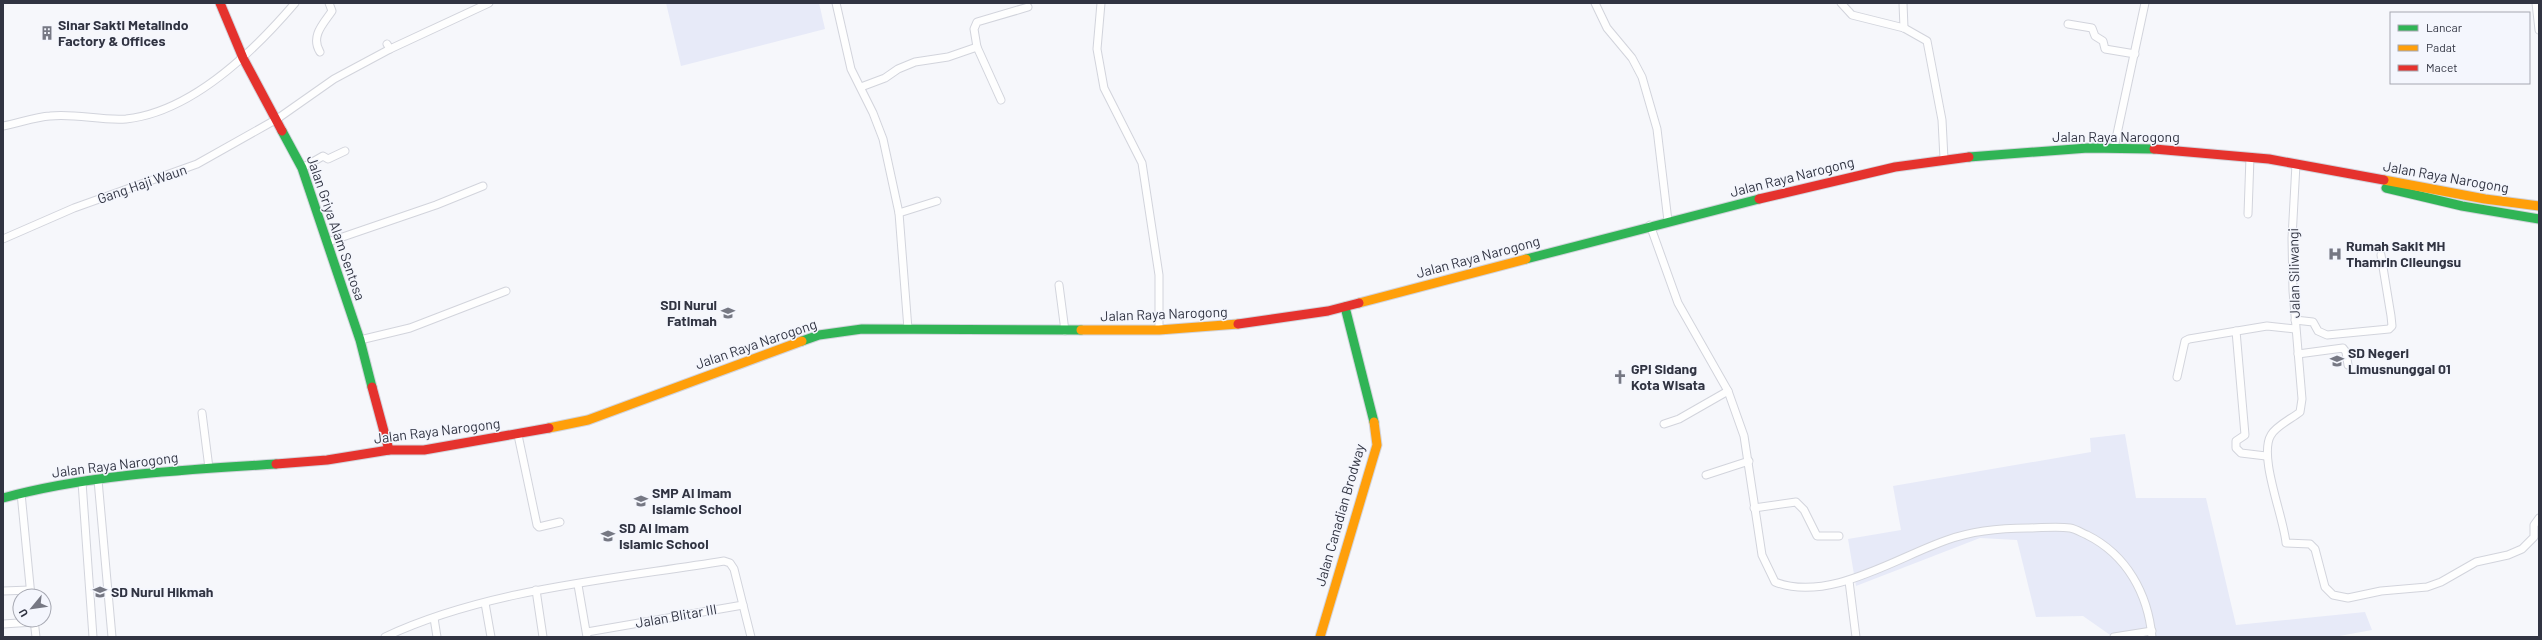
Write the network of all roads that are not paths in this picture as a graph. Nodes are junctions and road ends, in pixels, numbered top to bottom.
1 (220, 3) edge
2 (295, 3) edge
3 (329, 3) edge
4 (489, 3) edge
5 (836, 3) edge
6 (1101, 3) edge
7 (1595, 3) edge
8 (1841, 3) edge
9 (1903, 3) edge
10 (2145, 3) edge
11 (2536, 3) edge
12 (1028, 7) dead end
13 (2068, 24) dead end
14 (1904, 28) junction
15 (2539, 30) edge
16 (977, 47) junction
17 (320, 52) dead end
18 (2135, 54) junction
19 (243, 58) junction
20 (861, 87) junction
21 (1001, 100) dead end
22 (277, 119) junction
23 (3, 126) edge
24 (2114, 148) junction
25 (345, 150) dead end
26 (2250, 156) junction
27 (1944, 159) junction
28 (2296, 164) junction
29 (302, 168) junction
30 (2326, 170) junction
31 (483, 186) dead end
32 (937, 201) dead end
33 (2539, 206) edge
34 (899, 214) junction
35 (2248, 214) dead end
36 (2539, 219) edge
37 (1668, 221) junction
38 (1650, 225) junction
39 (3, 239) edge
40 (328, 242) junction
41 (2381, 255) dead end
42 (1059, 285) dead end
43 (506, 291) dead end
44 (1345, 306) junction
45 (2295, 320) junction
46 (908, 329) junction
47 (2295, 329) junction
48 (1159, 330) junction
49 (1065, 331) junction
50 (2236, 331) junction
51 (360, 340) junction
52 (2298, 354) junction
53 (2348, 365) dead end
54 (2177, 377) dead end
55 (1728, 391) junction
56 (202, 413) dead end
57 (1664, 424) dead end
58 (518, 435) junction
59 (389, 450) junction
60 (2266, 456) junction
61 (1748, 461) junction
62 (209, 468) junction
63 (1706, 475) dead end
64 (98, 480) junction
65 (82, 482) junction
66 (21, 493) junction
67 (3, 498) edge
68 (1754, 508) junction
69 (2539, 518) edge
70 (560, 522) dead end
71 (1839, 536) dead end
72 (1849, 581) junction
73 (578, 585) junction
74 (30, 588) edge
75 (536, 590) junction
76 (485, 603) junction
77 (743, 605) junction
78 (434, 618) junction
79 (2152, 634) edge
80 (587, 635) edge
81 (93, 637) edge
82 (112, 637) edge
83 (385, 637) edge
84 (437, 637) edge
85 (491, 637) edge
86 (544, 637) edge
87 (751, 637) edge
88 (1320, 637) edge
89 (1856, 637) edge
90 (2114, 637) edge

1 - 19 main road, Jalan Griya Alam Sentosa
2 - 19 street
3 - 17 street
4 - 22 street, Gang Haji Waun
5 - 20 street
6 - 48 street
7 - 37 street
8 - 14 street
9 - 14 street
10 - 18 street
11 - 15 street
12 - 16 street
13 - 18 street
14 - 27 street
16 - 20 street
16 - 21 street
18 - 24 street
19 - 22 main road, Jalan Griya Alam Sentosa
19 - 23 street
20 - 34 street
22 - 29 main road, Jalan Griya Alam Sentosa
22 - 39 street, Gang Haji Waun
24 - 26 main road, Jalan Raya Narogong
24 - 27 main road, Jalan Raya Narogong
25 - 29 street
26 - 28 main road, Jalan Raya Narogong
26 - 35 street
27 - 37 main road, Jalan Raya Narogong
28 - 30 main road, Jalan Raya Narogong
28 - 45 street, Jalan Siliwangi
29 - 40 main road, Jalan Griya Alam Sentosa
30 - 33 main road, Jalan Raya Narogong
30 - 36 main road, Jalan Raya Narogong
31 - 40 street
32 - 34 street
34 - 46 street
37 - 38 main road, Jalan Raya Narogong
38 - 44 main road, Jalan Raya Narogong
38 - 55 street
40 - 51 main road, Jalan Griya Alam Sentosa
41 - 45 street
42 - 49 street
43 - 51 street
44 - 48 main road, Jalan Raya Narogong
44 - 88 main road, Jalan Canadian Brodway
45 - 47 street, Jalan Siliwangi
46 - 49 main road, Jalan Raya Narogong
46 - 58 main road, Jalan Raya Narogong
47 - 50 street, Jalan Siliwangi
47 - 52 street
48 - 49 main road, Jalan Raya Narogong
50 - 54 street, Jalan Siliwangi
50 - 60 street
51 - 59 main road, Jalan Griya Alam Sentosa
52 - 53 street
52 - 60 street
55 - 57 street
55 - 61 street
56 - 62 street
58 - 59 main road, Jalan Raya Narogong
58 - 70 street
59 - 62 main road, Jalan Raya Narogong
60 - 69 street
61 - 63 street
61 - 68 street
62 - 64 main road, Jalan Raya Narogong
64 - 65 main road, Jalan Raya Narogong
64 - 82 street
65 - 66 main road, Jalan Raya Narogong
65 - 81 street
66 - 67 main road, Jalan Raya Narogong
66 - 74 street
68 - 71 street
68 - 72 street
72 - 79 street
72 - 89 street
73 - 75 street
73 - 77 street
73 - 80 street
75 - 76 street
75 - 86 street
76 - 78 street
76 - 85 street
77 - 80 street, Jalan Blitar III
77 - 87 street
78 - 83 street
78 - 84 street
79 - 90 street

